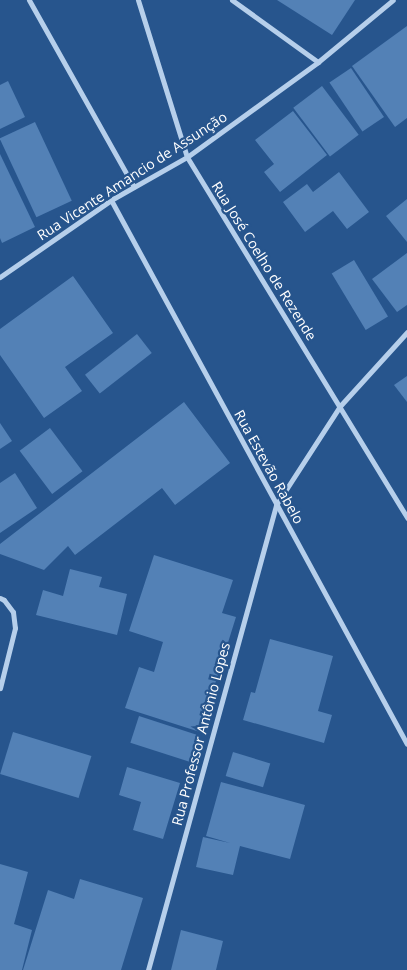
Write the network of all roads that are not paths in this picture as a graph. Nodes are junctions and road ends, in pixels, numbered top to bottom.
1 (29, 0) edge
2 (138, 0) edge
3 (232, 0) edge
4 (393, 0) edge
5 (318, 62) junction
6 (187, 157) junction
7 (134, 187) junction
8 (111, 200) junction
9 (0, 277) edge
10 (407, 332) edge
11 (340, 406) junction
12 (276, 505) junction
13 (407, 518) edge
14 (0, 598) edge
15 (0, 688) edge
16 (407, 744) edge
17 (148, 970) edge

1 - 7 street
2 - 6 street, Rua José Coelho de Rezende
3 - 5 street
4 - 5 street, Rua Vicente Amancio de Assunção
5 - 6 street, Rua Vicente Amancio de Assunção
6 - 7 street, Rua Vicente Amancio de Assunção
6 - 11 street, Rua José Coelho de Rezende
7 - 8 street, Rua Vicente Amancio de Assunção
8 - 9 street, Rua Vicente Amancio de Assunção
8 - 12 street, Rua Estevão Rabelo
10 - 11 street, Rua Professor Antônio Lopes
11 - 12 street, Rua Professor Antônio Lopes
11 - 13 street, Rua José Coelho de Rezende
12 - 16 street, Rua Estevão Rabelo
12 - 17 street, Rua Professor Antônio Lopes
14 - 15 street

